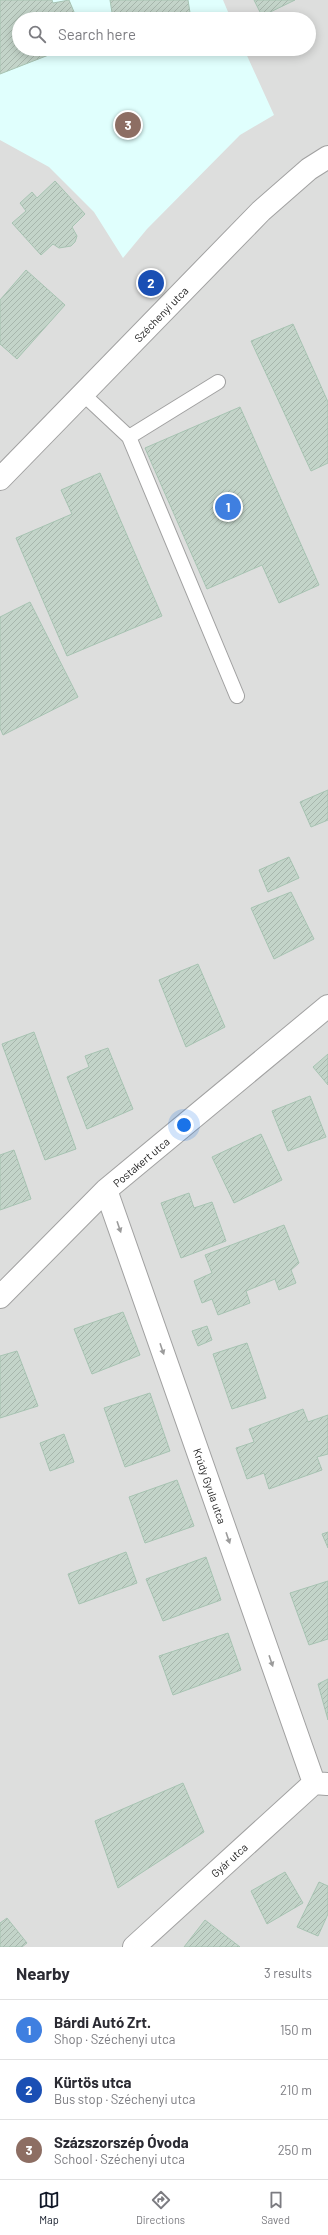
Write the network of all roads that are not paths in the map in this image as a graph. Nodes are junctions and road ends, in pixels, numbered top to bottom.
1 (328, 156) edge
2 (218, 382) dead end
3 (83, 394) junction
4 (129, 437) junction
5 (0, 479) edge
6 (237, 696) dead end
7 (328, 1006) edge
8 (106, 1190) junction
9 (0, 1297) edge
10 (321, 1783) edge
11 (134, 1947) edge

1 - 3 street, Széchenyi utca
2 - 4 lane
3 - 4 lane
3 - 5 street, Széchenyi utca
4 - 6 lane
7 - 8 street, Postakert utca
8 - 9 street, Postakert utca
8 -> 10 street, Krúdy Gyula utca
10 - 11 street, Gyár utca

